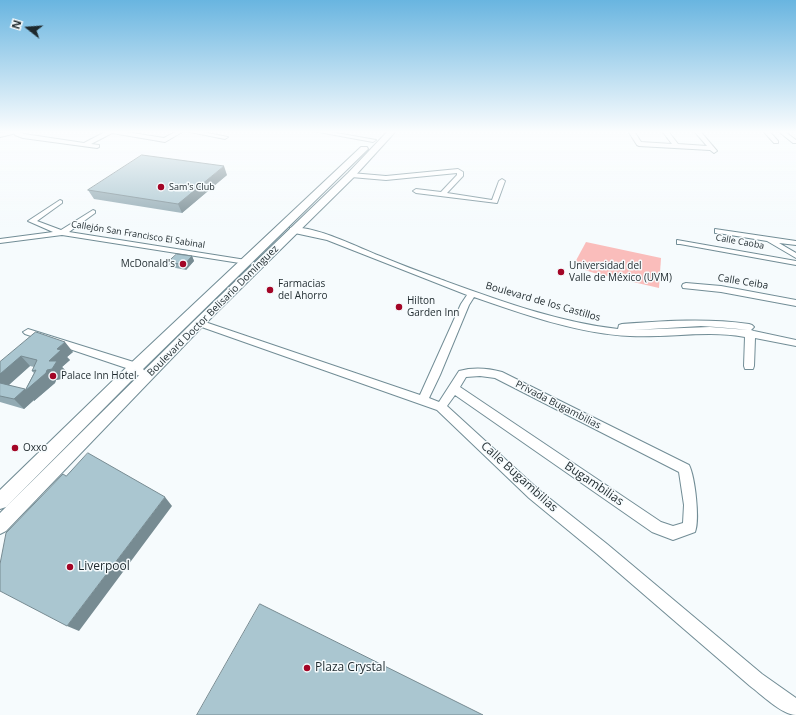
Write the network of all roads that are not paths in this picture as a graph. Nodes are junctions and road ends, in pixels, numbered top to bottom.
1 (348, 164) edge
2 (361, 164) edge
3 (351, 175) junction
4 (502, 181) dead end
5 (416, 191) dead end
6 (442, 195) junction
7 (60, 202) dead end
8 (93, 212) dead end
9 (298, 226) junction
10 (718, 231) dead end
11 (62, 233) junction
12 (766, 238) junction
13 (1, 241) edge
14 (680, 242) dead end
15 (796, 243) edge
16 (796, 256) edge
17 (246, 262) junction
18 (796, 262) edge
19 (422, 272) junction
20 (686, 286) dead end
21 (474, 293) junction
22 (796, 303) edge
23 (199, 323) junction
24 (28, 332) dead end
25 (750, 333) junction
26 (769, 334) junction
27 (796, 338) edge
28 (796, 343) edge
29 (136, 366) junction
30 (749, 366) dead end
31 (144, 378) junction
32 (454, 389) junction
33 (423, 399) junction
34 (441, 406) junction
35 (685, 469) joint
36 (0, 501) edge
37 (0, 525) edge
38 (796, 708) edge

1 - 17 main road, Boulevard Doctor Belisario Domínguez
2 - 3 main road, Boulevard Doctor Belisario Domínguez
3 - 6 street
3 - 9 main road, Boulevard Doctor Belisario Domínguez
4 - 6 street
5 - 6 street
7 - 11 street
8 - 11 street
9 - 19 street, Boulevard de los Castillos
9 - 23 main road, Boulevard Doctor Belisario Domínguez
10 - 12 street
11 - 13 street, Callejón San Francisco El Sabinal
11 - 17 street, Callejón San Francisco El Sabinal
12 - 15 street
12 - 16 street
14 - 18 street, Calle Caoba
17 - 29 main road, Boulevard Doctor Belisario Domínguez
19 - 21 street, Boulevard de los Castillos
19 - 26 street, Boulevard de los Castillos
20 - 22 street, Calle Ceiba
21 - 25 street, Boulevard de los Castillos
21 - 33 street
23 - 31 main road, Boulevard Doctor Belisario Domínguez
23 - 33 street, Calle Bugambilias
24 - 29 street
25 - 26 street, Boulevard de los Castillos
25 - 30 street
26 - 27 street, Boulevard de los Castillos
26 - 28 street, Boulevard de los Castillos
29 - 31 street
29 - 36 main road, Boulevard Doctor Belisario Domínguez
31 - 37 main road, Boulevard Doctor Belisario Domínguez
32 - 34 street, Privada Bugambilias
32 - 35 street, Privada Bugambilias
32 - 35 street, Bugambilias
33 - 34 street, Calle Bugambilias
34 - 38 street, Calle Bugambilias

